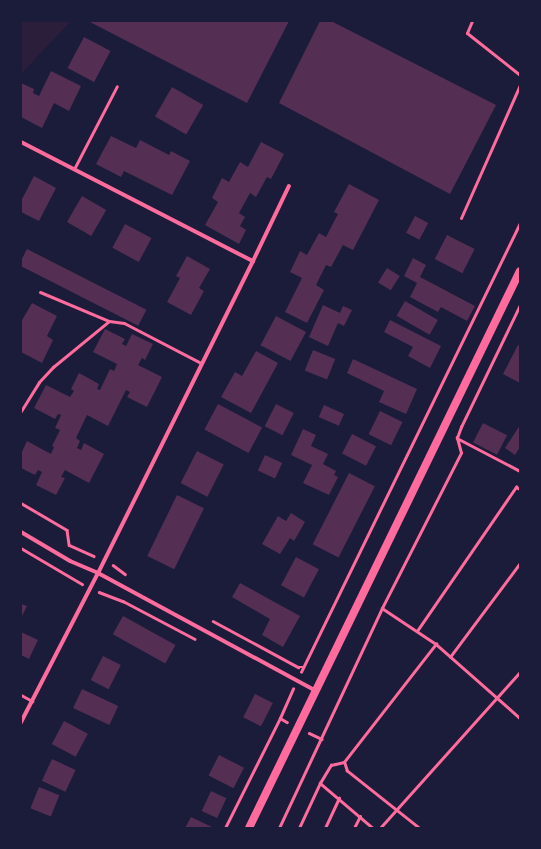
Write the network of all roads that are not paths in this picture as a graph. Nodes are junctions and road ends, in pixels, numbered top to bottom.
1 (472, 21) edge
2 (520, 76) edge
3 (520, 85) edge
4 (117, 86) dead end
5 (21, 142) edge
6 (74, 168) junction
7 (289, 186) dead end
8 (461, 218) dead end
9 (253, 261) junction
10 (520, 271) edge
11 (40, 292) dead end
12 (109, 321) junction
13 (201, 364) junction
14 (21, 411) edge
15 (21, 532) edge
16 (98, 573) junction
17 (316, 691) junction
18 (21, 695) edge
19 (32, 701) junction
20 (21, 722) edge
21 (248, 828) edge

1 - 2 lane
3 - 8 lane
4 - 6 lane
5 - 6 street
6 - 9 street
7 - 9 street
9 - 13 street
10 - 17 main road
11 - 12 lane
12 - 13 lane
12 - 14 lane
13 - 16 street
15 - 16 street
16 - 17 street
16 - 19 street
17 - 21 main road
18 - 19 lane
19 - 20 street

